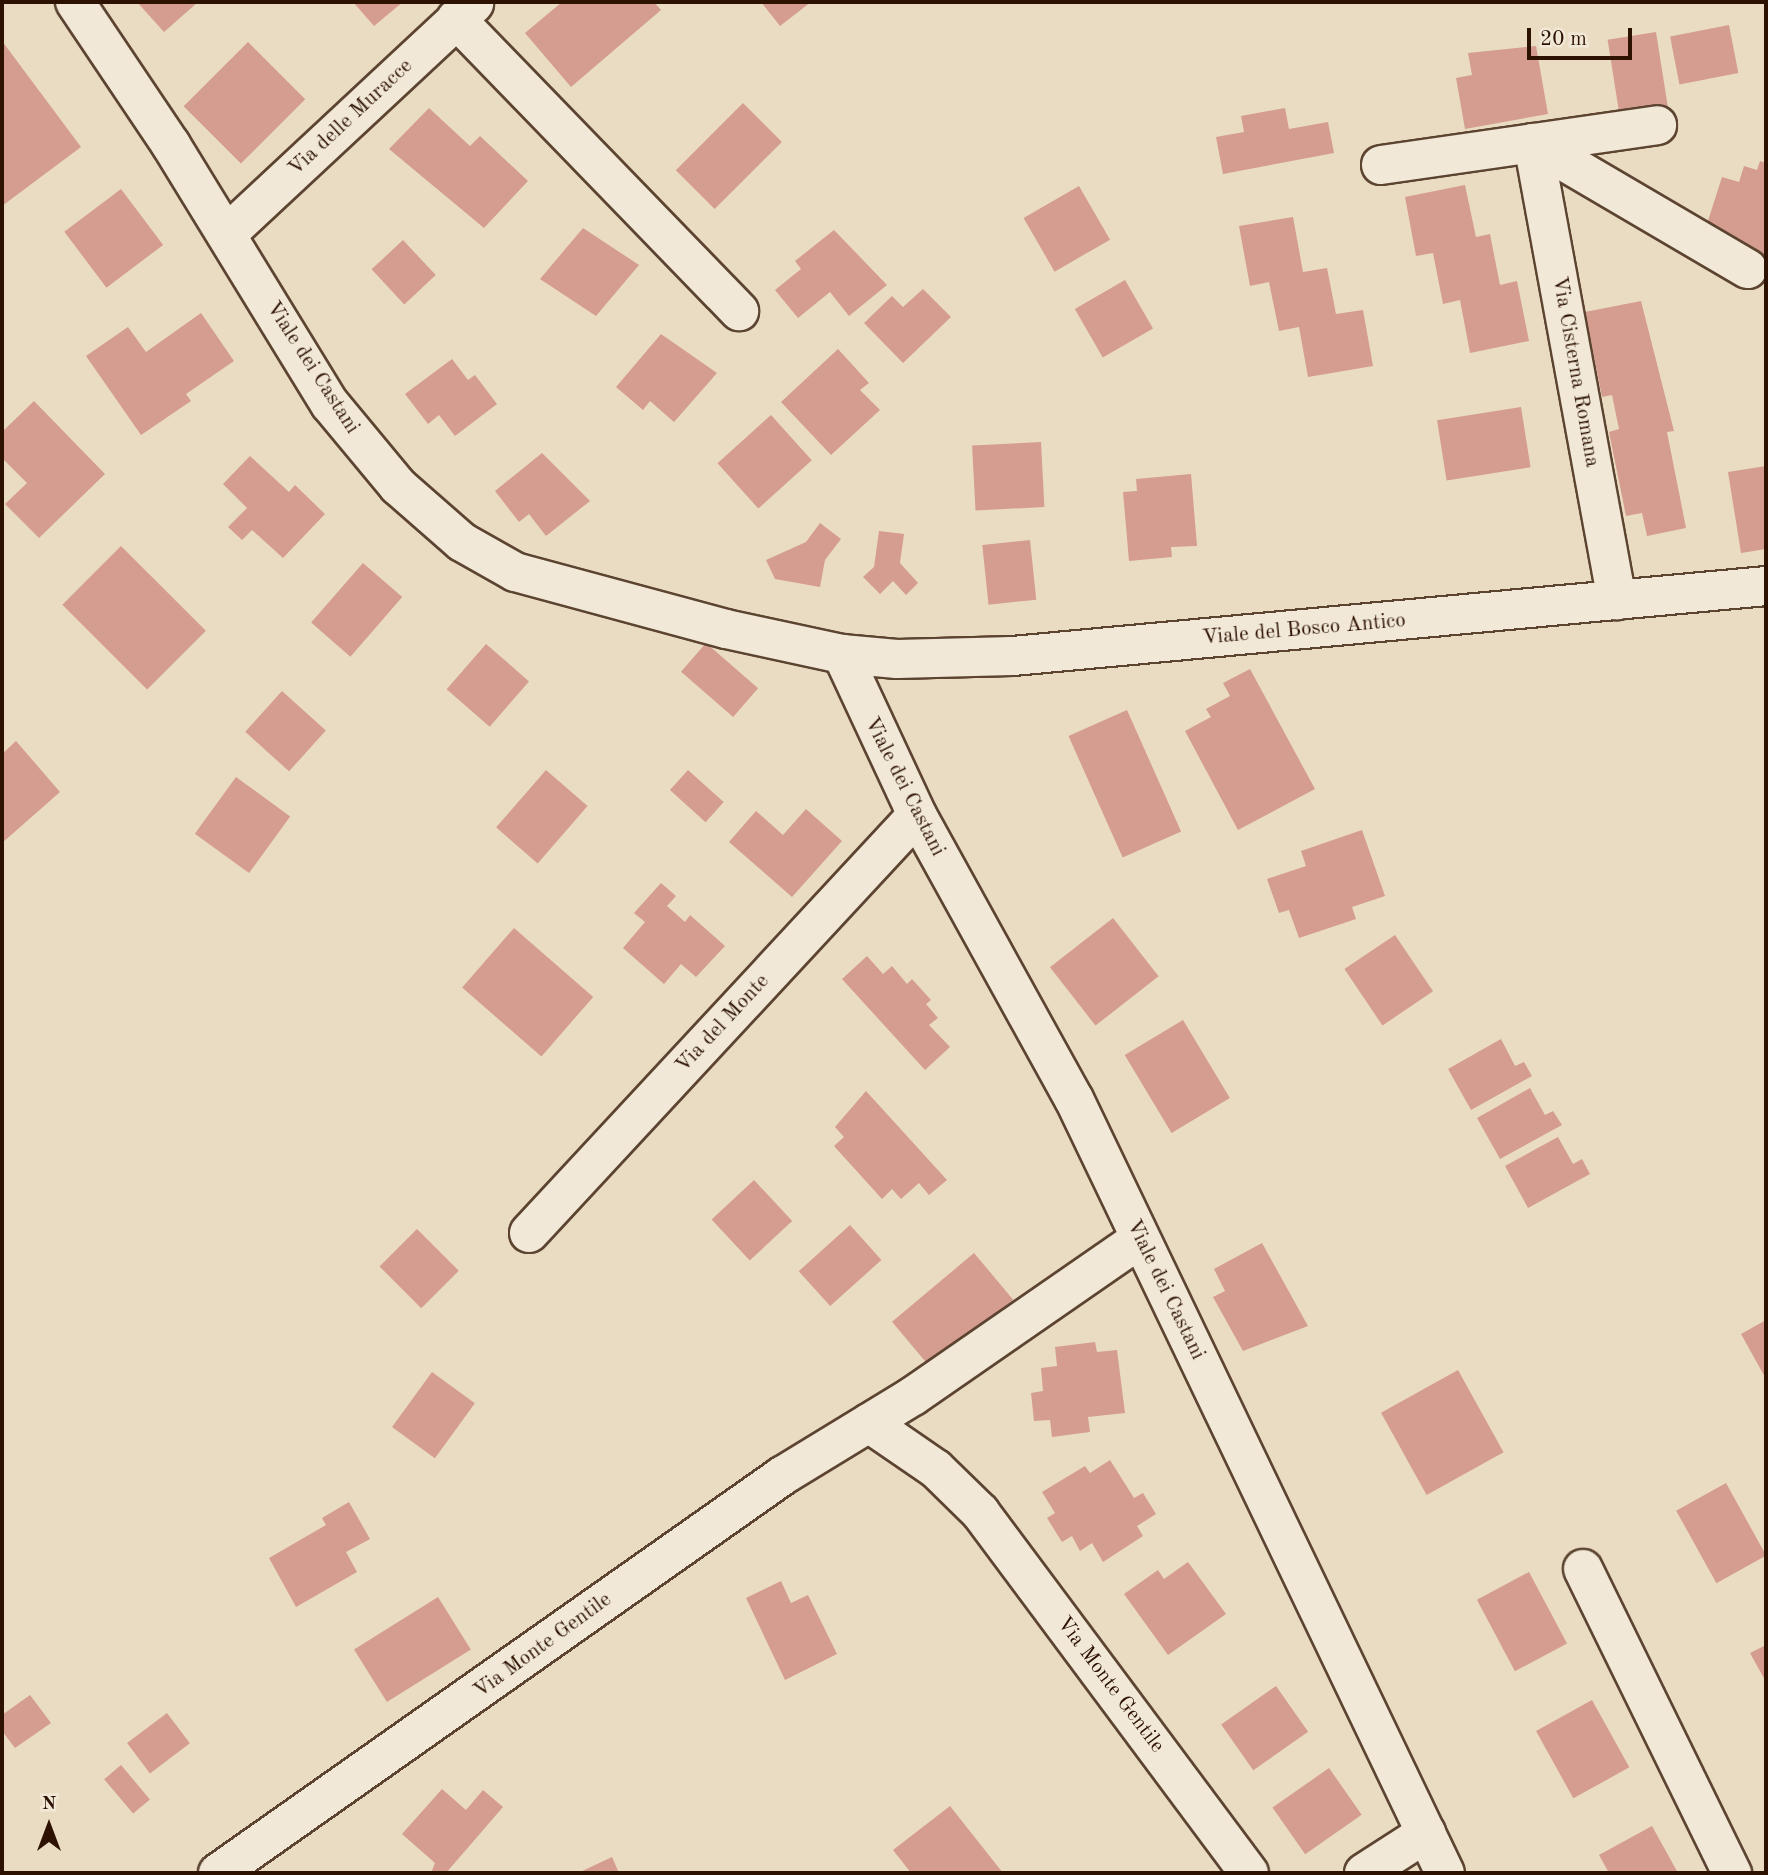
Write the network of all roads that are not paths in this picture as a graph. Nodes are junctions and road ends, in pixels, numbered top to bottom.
1 (75, 2) edge
2 (466, 11) edge
3 (1657, 125) dead end
4 (1533, 143) junction
5 (1381, 165) dead end
6 (228, 234) junction
7 (1748, 269) dead end
8 (739, 311) dead end
9 (1766, 586) edge
10 (1617, 600) junction
11 (842, 654) junction
12 (917, 815) junction
13 (528, 1233) dead end
14 (1140, 1238) junction
15 (869, 1423) junction
16 (1583, 1569) dead end
17 (1426, 1833) junction
18 (218, 1873) edge
19 (1249, 1873) edge
20 (1364, 1873) edge
21 (1445, 1873) edge
22 (1732, 1873) edge

1 - 6 street, Viale dei Castani
2 - 6 street, Via delle Muracce
2 - 8 street
3 - 4 street
4 - 5 street
4 - 7 street
4 - 10 street, Via Cisterna Romana
6 - 11 street, Viale dei Castani
9 - 10 street, Viale del Bosco Antico
10 - 11 street, Viale del Bosco Antico
11 - 12 street, Viale dei Castani
12 - 13 street, Via del Monte
12 - 14 street, Viale dei Castani
14 - 15 street, Via Monte Gentile
14 - 17 street, Viale dei Castani
15 - 18 street, Via Monte Gentile
15 - 19 street, Via Monte Gentile
16 - 22 street
17 - 20 street
17 - 21 street, Viale dei Castani

